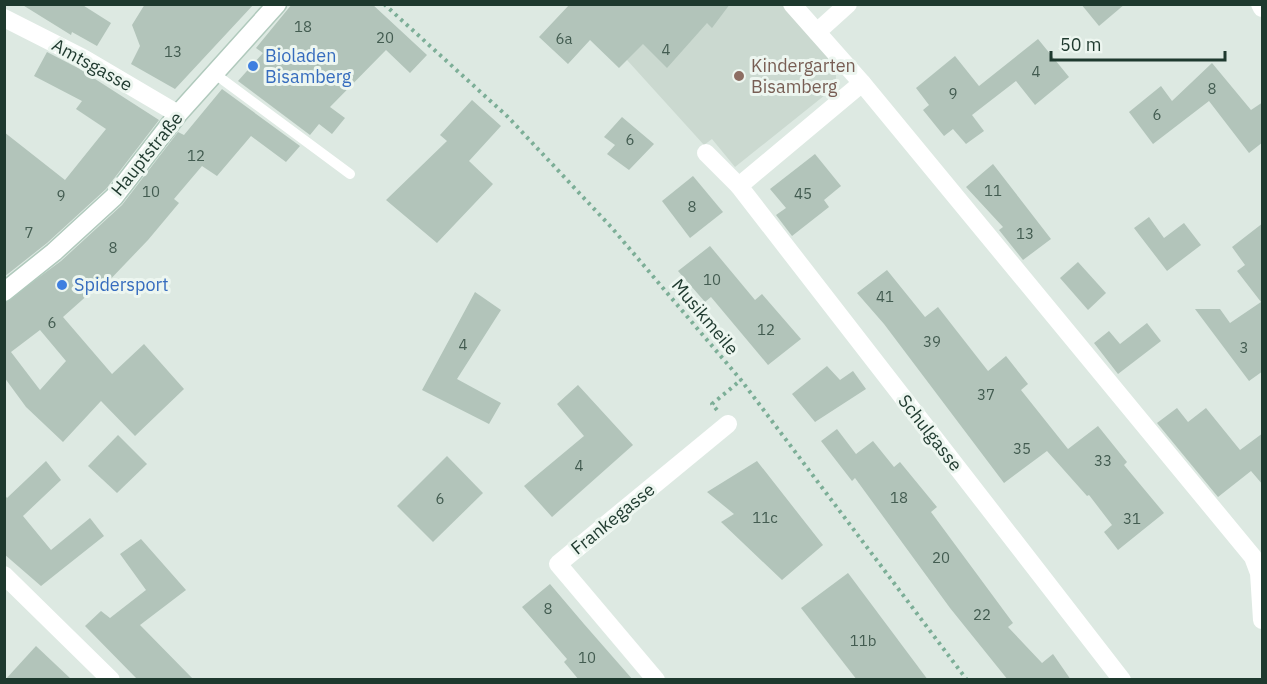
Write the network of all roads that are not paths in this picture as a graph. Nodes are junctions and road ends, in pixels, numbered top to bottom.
1 (277, 4) edge
2 (792, 4) edge
3 (848, 4) edge
4 (1260, 4) edge
5 (1263, 8) edge
6 (4, 18) edge
7 (817, 32) junction
8 (215, 74) junction
9 (862, 83) junction
10 (178, 114) junction
11 (706, 153) dead end
12 (350, 174) dead end
13 (739, 186) junction
14 (4, 292) edge
15 (728, 424) road end
16 (1258, 551) edge
17 (4, 575) edge
18 (1263, 620) edge
19 (111, 680) edge
20 (656, 680) edge
21 (1122, 680) edge

1 - 8 street, Hauptstraße
2 - 7 street
3 - 7 street
4 - 5 street
6 - 10 street, Amtsgasse
7 - 9 street
8 - 10 street, Hauptstraße
8 - 12 lane
9 - 13 street
9 - 16 street
10 - 14 street, Hauptstraße
11 - 13 street, Schulgasse
13 - 21 street, Schulgasse
15 - 20 street, Frankegasse
16 - 18 street
17 - 19 street

